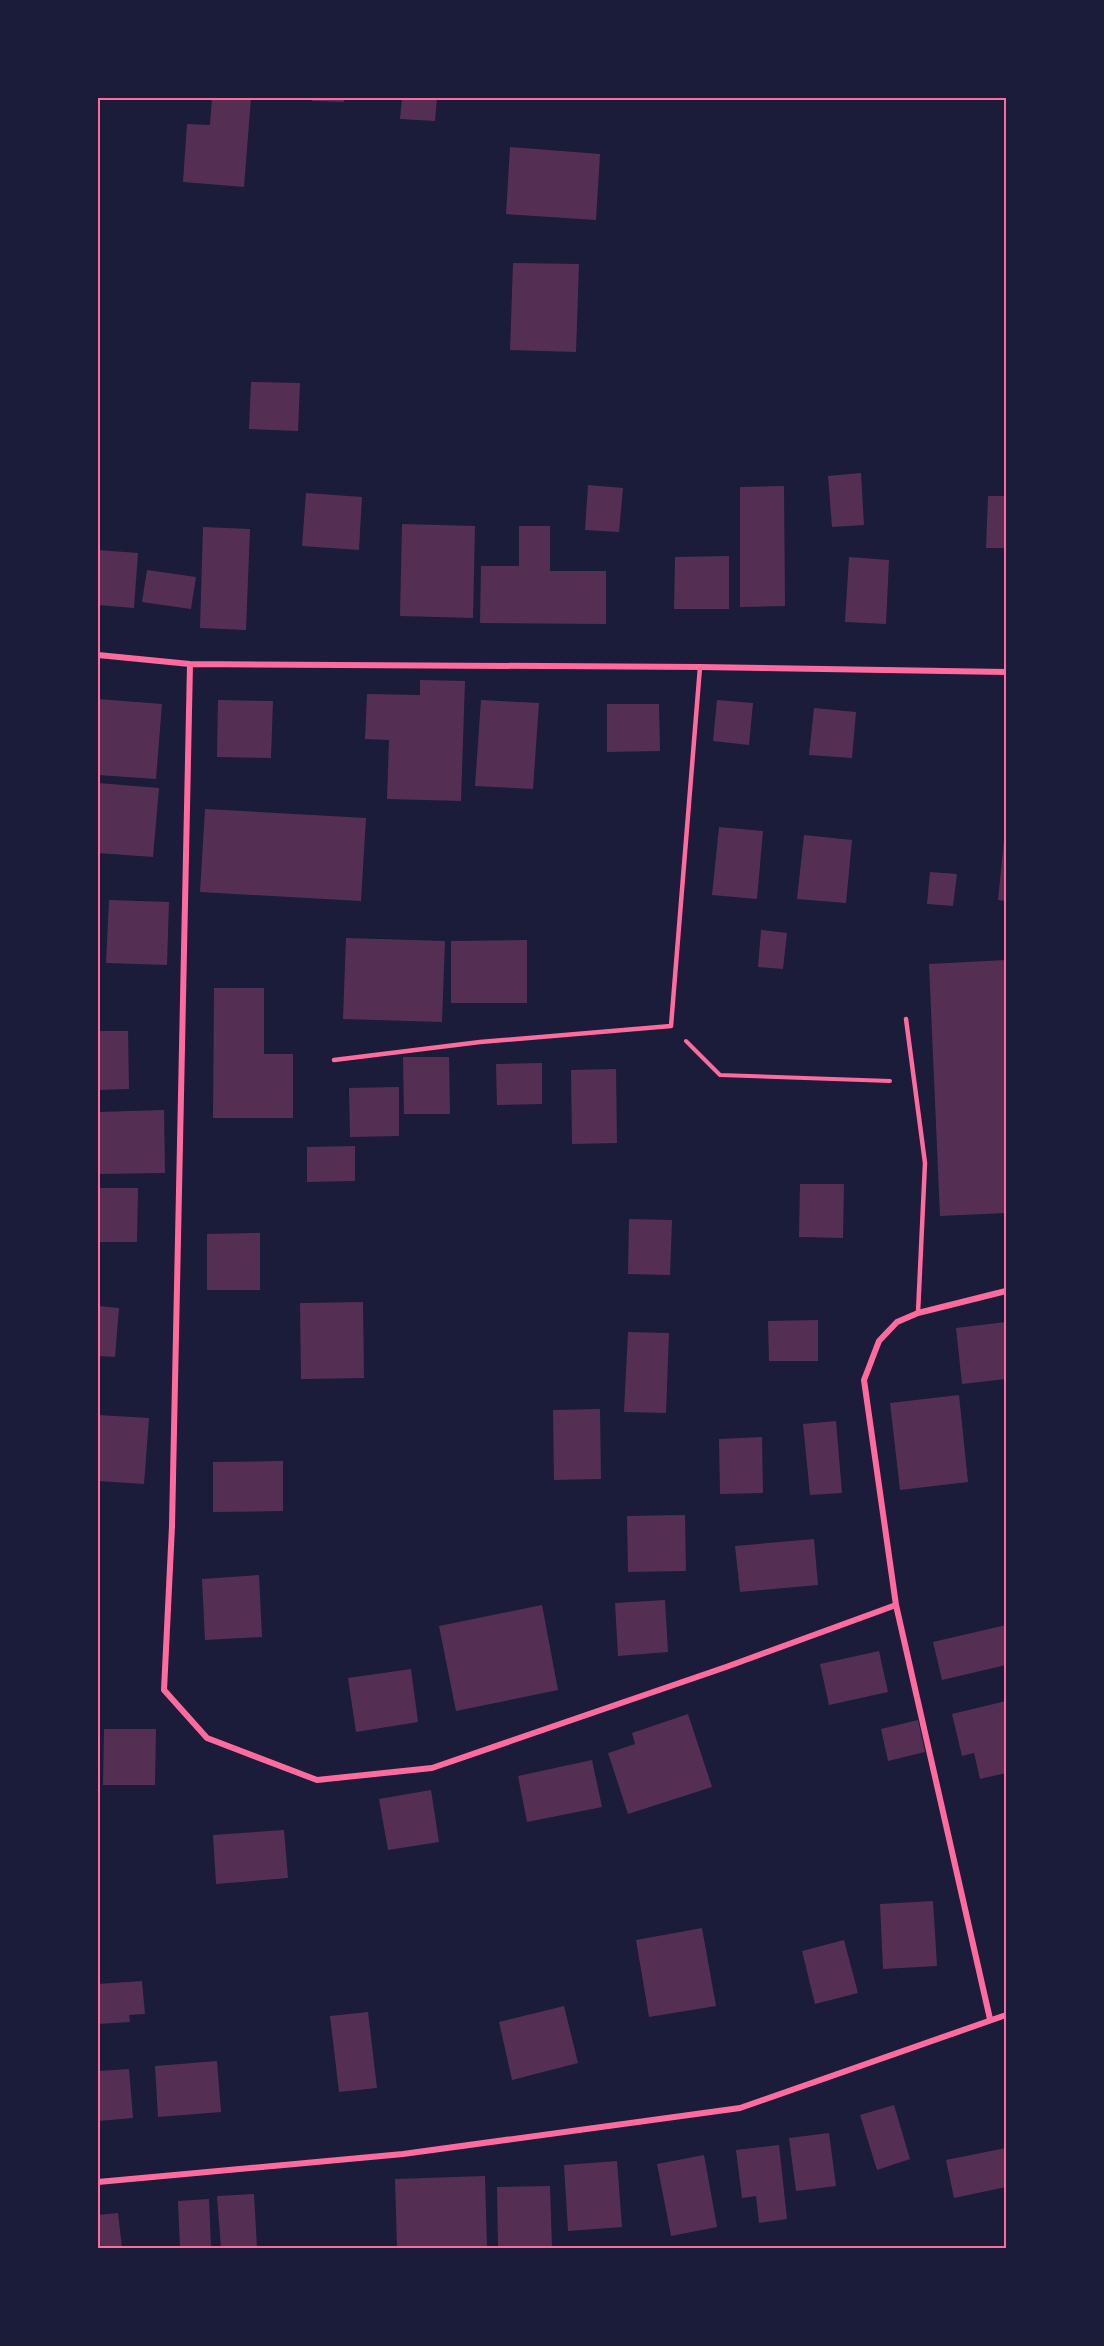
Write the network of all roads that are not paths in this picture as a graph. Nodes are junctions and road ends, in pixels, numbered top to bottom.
1 (98, 655) edge
2 (190, 664) junction
3 (700, 667) junction
4 (1006, 672) edge
5 (906, 1019) dead end
6 (334, 1060) dead end
7 (1006, 1291) edge
8 (918, 1313) junction
9 (896, 1605) junction
10 (1006, 2015) edge
11 (990, 2019) junction
12 (98, 2182) edge

1 - 2 street
2 - 3 street
2 - 9 street
3 - 4 street
3 - 6 lane
5 - 8 lane
7 - 8 street
8 - 9 street
9 - 11 street
10 - 11 street
11 - 12 street

